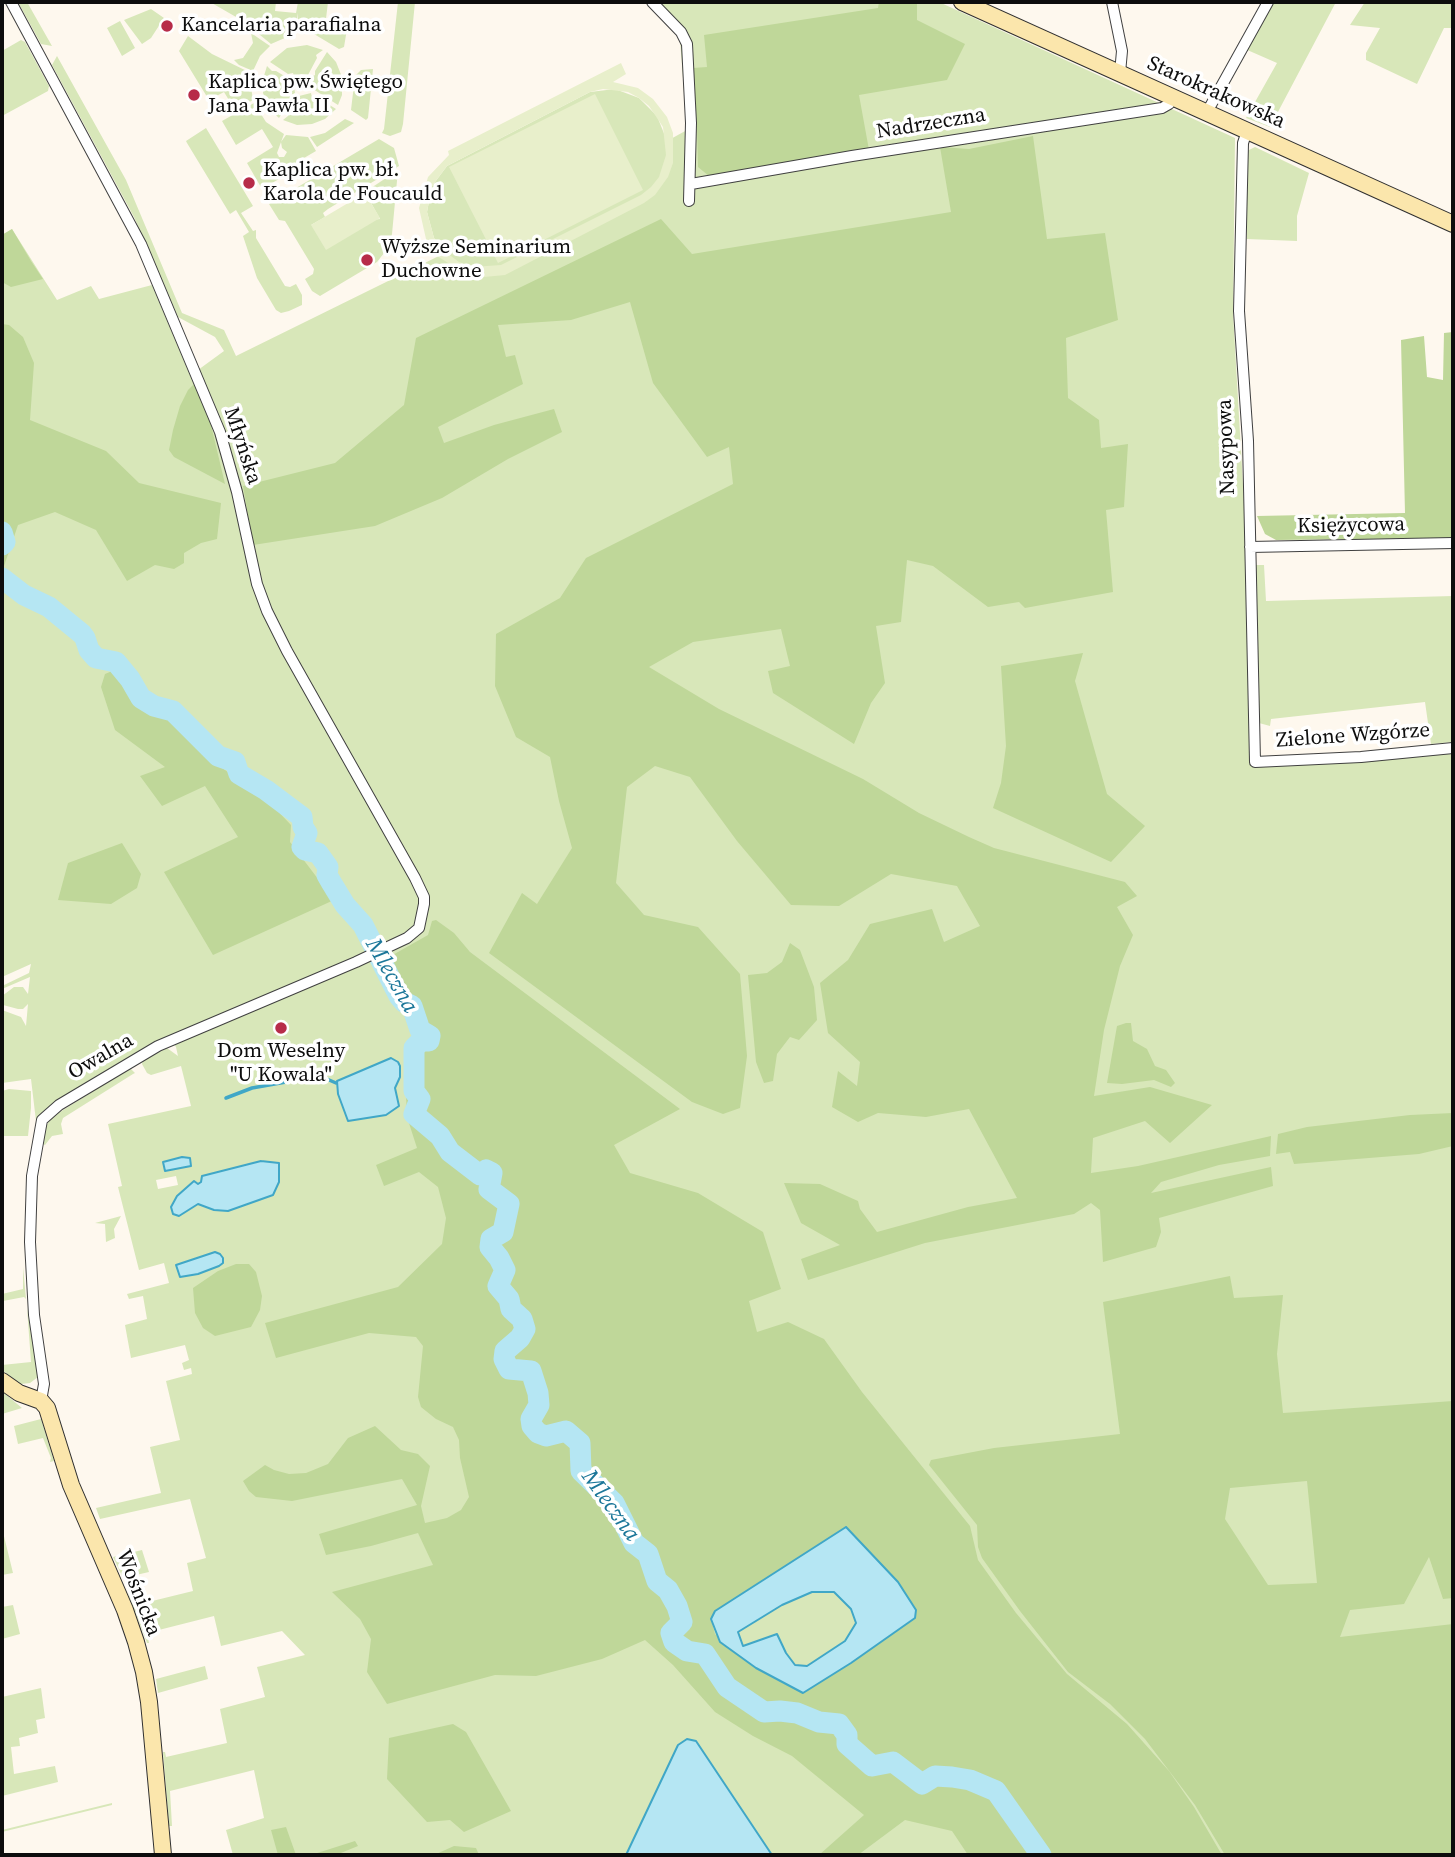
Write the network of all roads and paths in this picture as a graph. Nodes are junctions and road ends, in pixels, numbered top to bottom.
1 (11, 2) edge
2 (652, 2) edge
3 (962, 2) edge
4 (1112, 2) edge
5 (1268, 2) edge
6 (1120, 73) junction
7 (1174, 98) junction
8 (1207, 112) junction
9 (1247, 131) junction
10 (691, 184) junction
11 (689, 201) dead end
12 (1453, 224) edge
13 (1453, 543) edge
14 (1251, 548) junction
15 (1453, 748) edge
16 (1255, 762) joint
17 (424, 904) joint
18 (2, 1381) edge
19 (41, 1401) junction
20 (163, 1855) edge

1 - 17 street, Młyńska
2 - 10 street
3 - 6 street, Starokrakowska
4 - 6 street
5 - 8 street
6 - 7 street, Starokrakowska
7 - 8 street, Starokrakowska
7 - 10 street, Nadrzeczna
8 - 9 street, Starokrakowska
9 - 12 street, Starokrakowska
9 - 14 street, Nasypowa
10 - 11 street
13 - 14 street, Księżycowa
14 - 16 street, Nasypowa
15 - 16 street, Zielone Wzgórze
17 - 19 street, Owalna
18 - 19 street
19 - 20 street, Wośnicka

